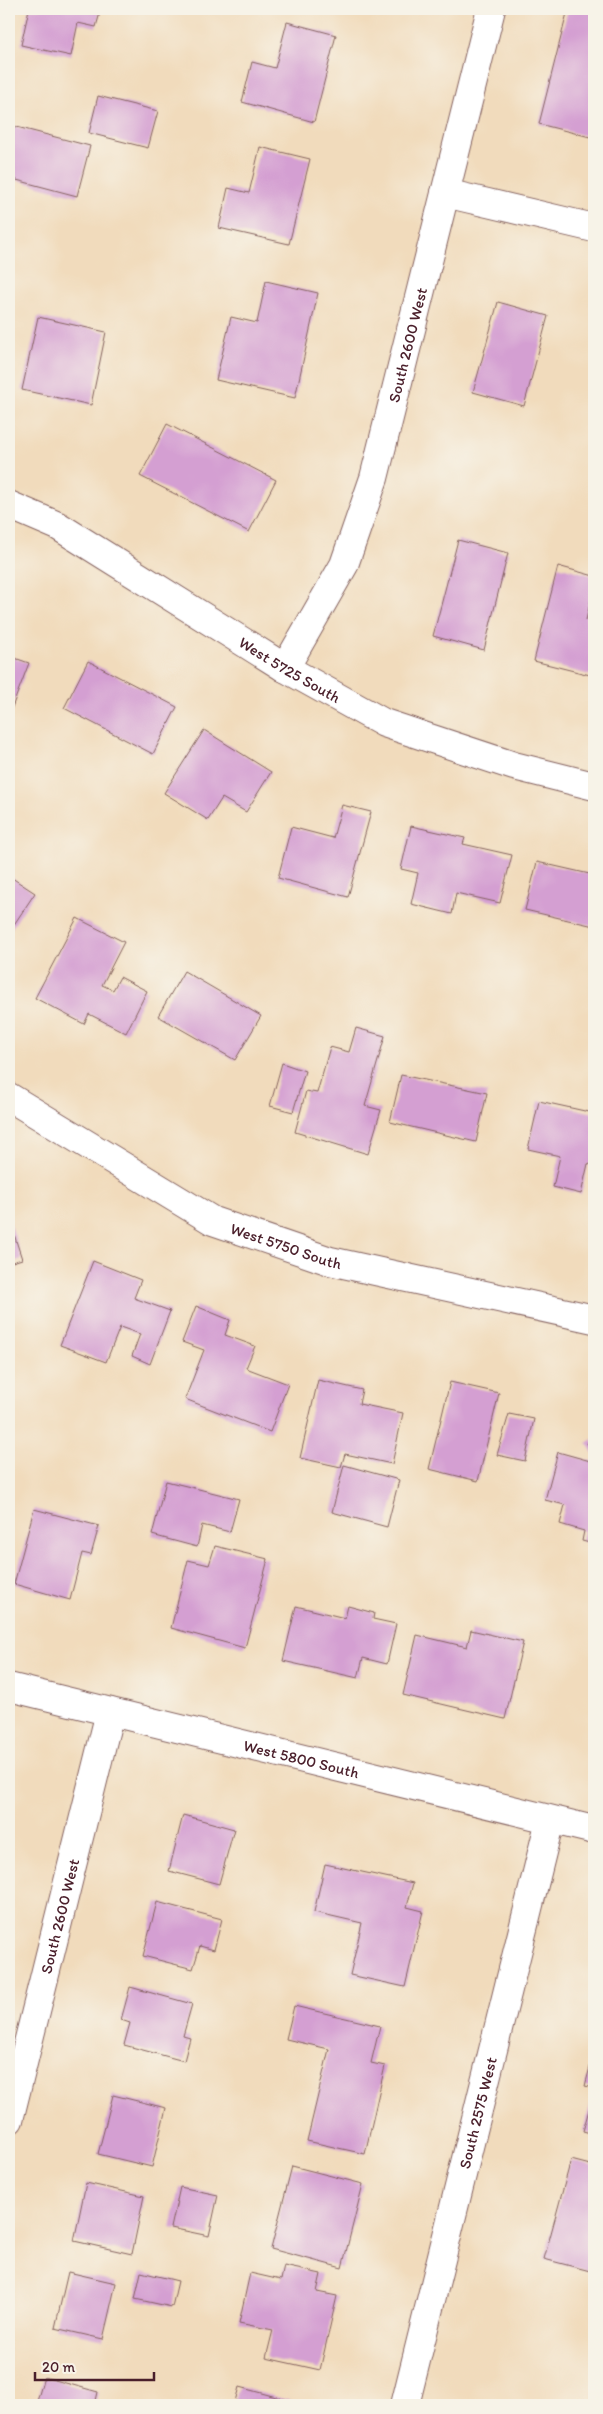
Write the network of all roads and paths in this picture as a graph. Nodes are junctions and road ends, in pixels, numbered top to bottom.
1 (490, 9) edge
2 (445, 193) junction
3 (594, 228) edge
4 (9, 505) edge
5 (285, 668) junction
6 (594, 786) edge
7 (9, 1097) edge
8 (594, 1319) edge
9 (9, 1687) edge
10 (110, 1712) junction
11 (550, 1820) junction
12 (594, 1830) edge
13 (9, 2120) edge
14 (405, 2405) edge

1 - 2 street, South 2600 West
2 - 3 street
2 - 5 street, South 2600 West
4 - 5 street, West 5725 South
5 - 6 street, West 5725 South
7 - 8 street, West 5750 South
9 - 10 street, West 5800 South
10 - 11 street, West 5800 South
10 - 13 street, South 2600 West
11 - 12 street, West 5800 South
11 - 14 street, South 2575 West

